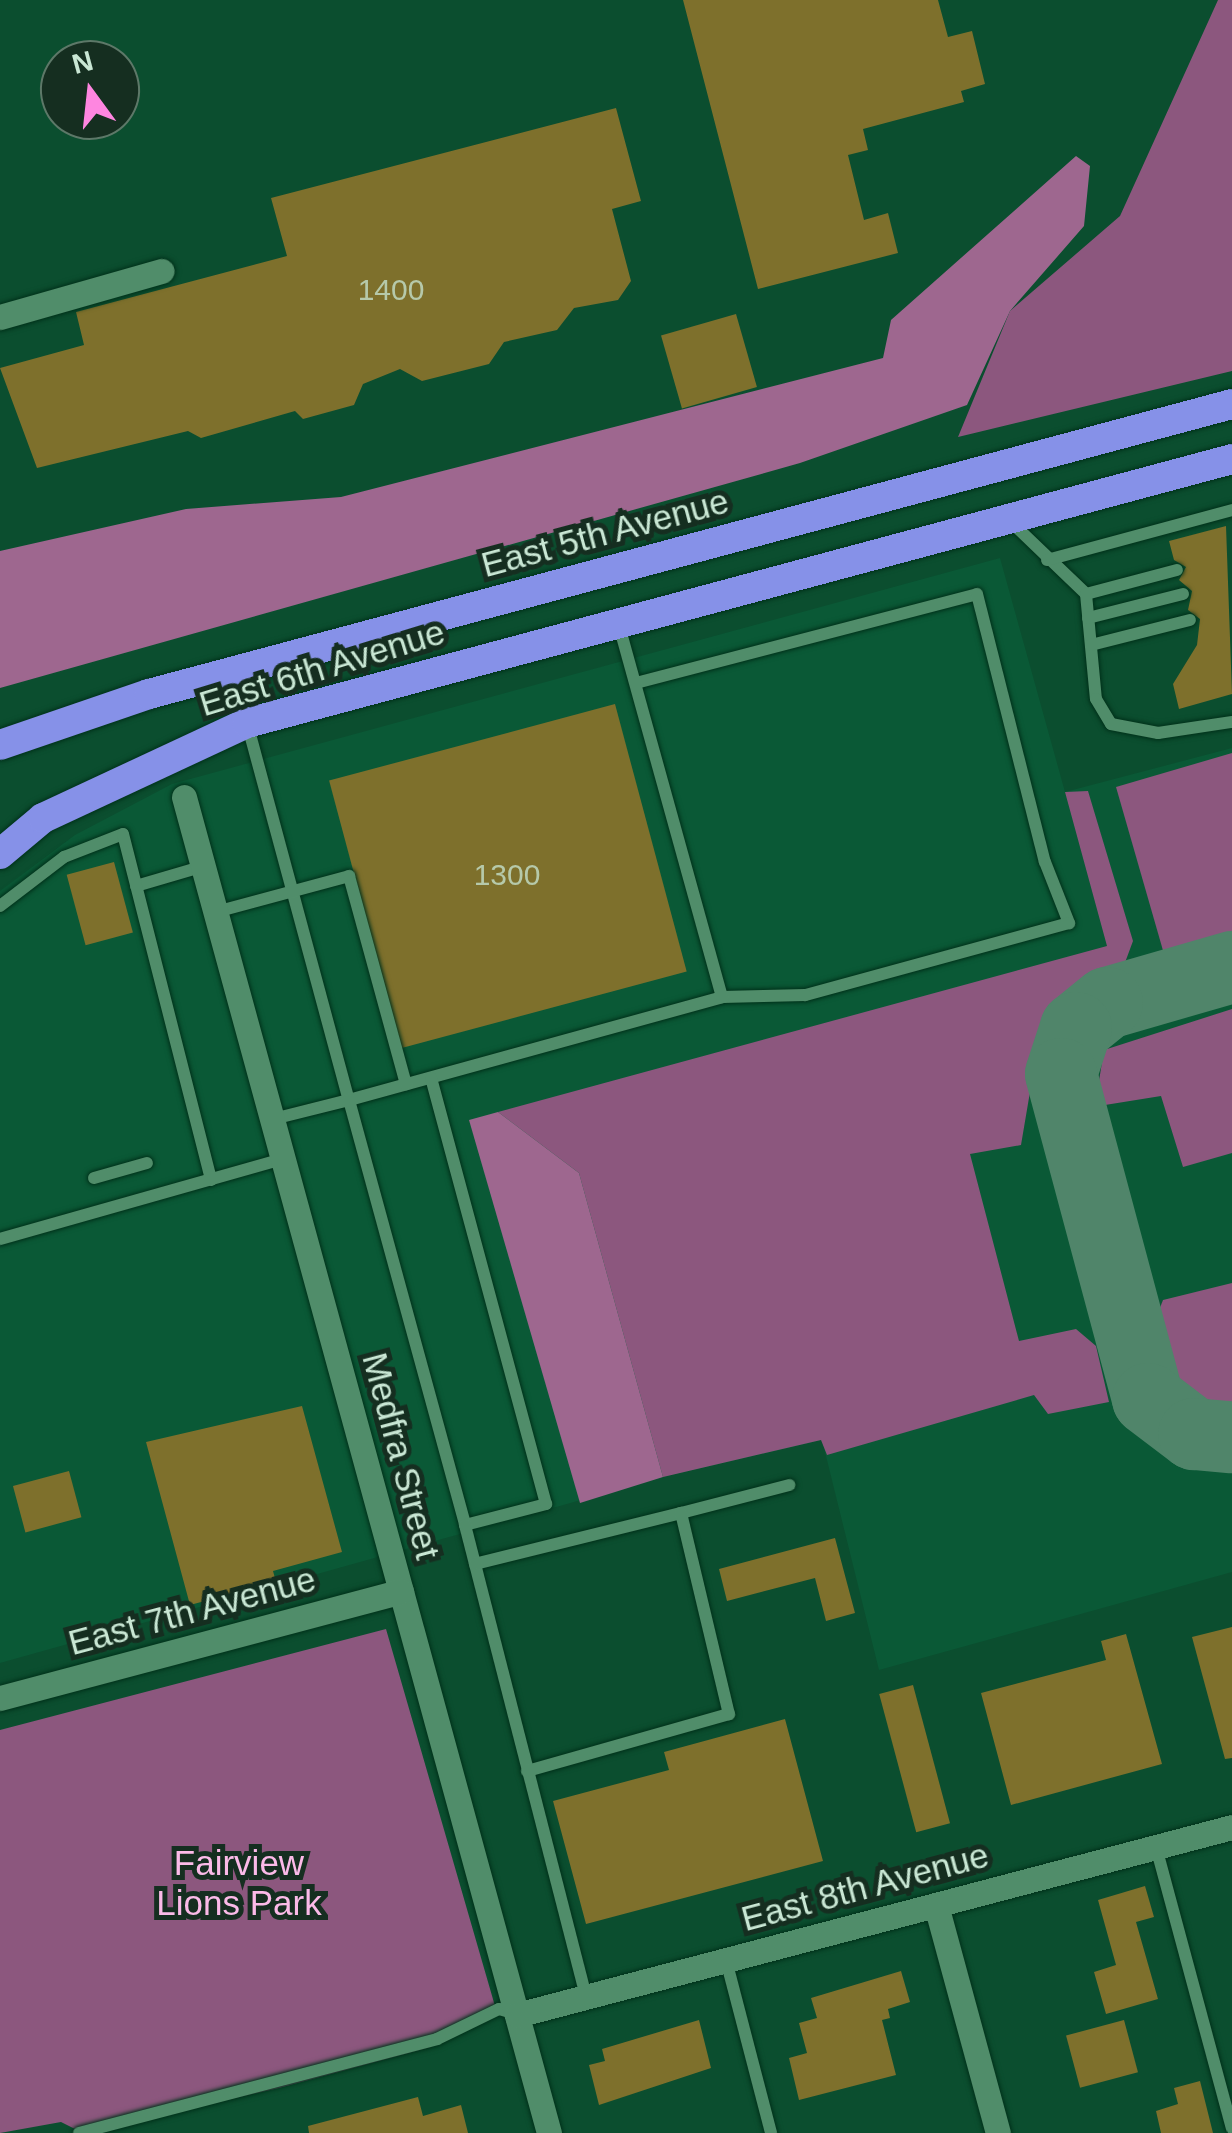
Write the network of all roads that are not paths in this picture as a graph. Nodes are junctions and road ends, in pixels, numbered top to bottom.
1 (162, 271) dead end
2 (0, 317) edge
3 (1232, 404) edge
4 (1232, 459) edge
5 (1232, 510) edge
6 (1009, 519) junction
7 (1046, 560) junction
8 (1176, 570) dead end
9 (1086, 594) junction
10 (1183, 594) dead end
11 (1088, 618) junction
12 (1190, 620) dead end
13 (624, 621) junction
14 (1091, 645) junction
15 (636, 684) junction
16 (1232, 722) edge
17 (247, 723) junction
18 (0, 745) edge
19 (184, 796) dead end
20 (0, 854) edge
21 (204, 866) junction
22 (136, 886) junction
23 (293, 890) junction
24 (0, 906) edge
25 (216, 912) junction
26 (722, 997) junction
27 (431, 1078) junction
28 (406, 1084) junction
29 (350, 1100) junction
30 (273, 1119) junction
31 (284, 1158) junction
32 (147, 1162) dead end
33 (94, 1178) dead end
34 (211, 1180) junction
35 (0, 1239) edge
36 (789, 1485) dead end
37 (680, 1513) junction
38 (465, 1525) junction
39 (474, 1564) junction
40 (401, 1592) junction
41 (0, 1698) edge
42 (527, 1771) junction
43 (1232, 1827) edge
44 (1156, 1847) junction
45 (936, 1905) junction
46 (726, 1960) junction
47 (586, 1996) junction
48 (517, 2015) junction
49 (1232, 2128) edge
50 (79, 2133) edge
51 (549, 2133) edge
52 (771, 2133) edge
53 (998, 2133) edge

1 - 2 street
3 - 18 highway, East 5th Avenue
4 - 6 highway
5 - 7 lane
6 - 7 lane
6 - 13 highway
7 - 9 lane
8 - 9 lane
9 - 11 lane
10 - 11 lane
11 - 14 lane
12 - 14 lane
13 - 15 lane
13 - 17 highway, East 6th Avenue
14 - 16 lane
15 - 26 lane
15 - 26 lane
17 - 20 highway, East 6th Avenue
17 - 23 lane
19 - 21 street, Medfra Street
21 - 22 lane
21 - 25 street, Medfra Street
22 - 24 lane
22 - 34 lane
23 - 25 lane
23 - 28 lane
23 - 29 lane
25 - 30 street, Medfra Street
26 - 27 lane
27 - 28 lane
27 - 38 lane
28 - 29 lane
29 - 30 lane
29 - 38 lane
30 - 31 street, Medfra Street
31 - 34 lane
31 - 40 street, Medfra Street
32 - 33 lane
34 - 35 lane
36 - 37 lane
37 - 39 lane
37 - 42 lane
38 - 39 lane
39 - 42 lane
40 - 41 street, East 7th Avenue
40 - 48 street, Medfra Street
42 - 47 lane
43 - 44 street, East 8th Avenue
44 - 45 street, East 8th Avenue
44 - 49 lane
45 - 46 street, East 8th Avenue
45 - 53 street
46 - 47 street, East 8th Avenue
46 - 52 lane
47 - 48 street, East 8th Avenue
48 - 50 lane
48 - 51 street, Medfra Street

